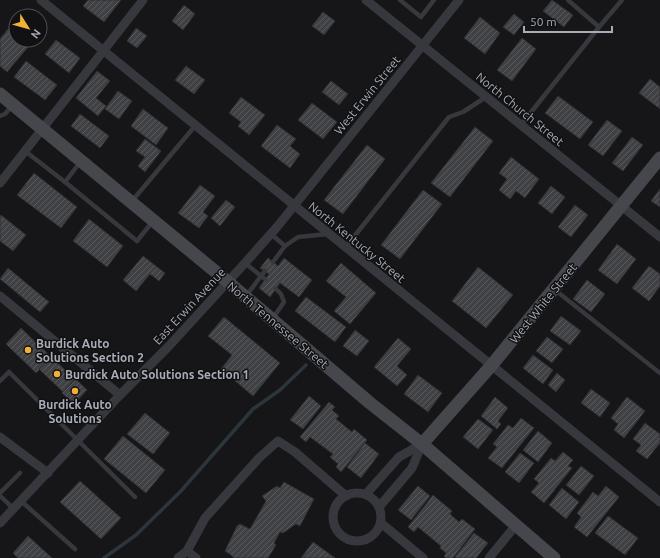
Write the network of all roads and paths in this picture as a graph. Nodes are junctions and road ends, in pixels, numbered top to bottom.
1 (41, 0) edge
2 (143, 0) edge
3 (366, 0) edge
4 (400, 0) edge
5 (434, 0) edge
6 (459, 0) edge
7 (568, 0) edge
8 (622, 0) edge
9 (598, 27) junction
10 (422, 45) junction
11 (103, 51) junction
12 (0, 94) edge
13 (486, 97) junction
14 (13, 104) junction
15 (0, 116) edge
16 (195, 126) junction
17 (520, 126) junction
18 (42, 130) junction
19 (25, 151) junction
20 (660, 158) edge
21 (81, 161) junction
22 (65, 182) junction
23 (0, 183) edge
24 (131, 202) junction
25 (622, 205) junction
26 (293, 206) junction
27 (153, 221) junction
28 (270, 234) junction
29 (328, 234) junction
30 (660, 237) edge
31 (285, 246) junction
32 (345, 248) junction
33 (273, 262) dead end
34 (246, 263) junction
35 (265, 272) dead end
36 (263, 277) junction
37 (228, 282) junction
38 (276, 289) dead end
39 (554, 289) junction
40 (0, 296) edge
41 (245, 297) junction
42 (272, 319) junction
43 (491, 366) junction
44 (660, 373) edge
45 (0, 381) edge
46 (120, 395) junction
47 (0, 437) edge
48 (78, 441) junction
49 (422, 444) junction
50 (20, 473) dead end
51 (48, 473) junction
52 (366, 494) junction
53 (0, 495) edge
54 (346, 496) junction
55 (135, 497) dead end
56 (21, 501) junction
57 (660, 502) edge
58 (379, 507) junction
59 (14, 509) junction
60 (381, 523) junction
61 (0, 524) edge
62 (516, 525) junction
63 (75, 549) dead end
64 (187, 551) junction
65 (178, 558) edge
66 (196, 558) edge
67 (423, 558) edge
68 (489, 558) edge
69 (554, 558) edge

1 - 11 street, North Kentucky Street
2 - 11 street
3 - 10 street, North Church Street
4 - 5 lane
6 - 10 street, West Erwin Street
7 - 9 lane
8 - 9 lane
9 - 17 lane
10 - 13 street, North Church Street
10 - 26 street, West Erwin Street
11 - 16 street, North Kentucky Street
11 - 18 street
12 - 14 street, North Tennessee Street
13 - 17 street, North Church Street
13 - 32 lane
14 - 15 lane
14 - 18 street, North Tennessee Street
16 - 24 lane
16 - 26 street, North Kentucky Street
17 - 25 street, North Church Street
18 - 19 street
18 - 21 street, North Tennessee Street
19 - 22 lane
19 - 23 street
20 - 25 street, West White Street
21 - 22 lane
21 - 24 street, North Tennessee Street
22 - 27 lane
24 - 27 street, North Tennessee Street
25 - 30 street, North Church Street
25 - 39 street, West White Street
26 - 28 street, East Erwin Avenue
26 - 29 street, North Kentucky Street
27 - 37 street, North Tennessee Street
28 - 31 lane
28 - 34 street, East Erwin Avenue
29 - 31 lane
29 - 32 street, North Kentucky Street
31 - 33 lane
32 - 43 street, North Kentucky Street
34 - 36 lane
34 - 37 street, East Erwin Avenue
35 - 36 lane
36 - 41 lane
37 - 41 street, North Tennessee Street
37 - 46 street, East Erwin Avenue
38 - 42 lane
39 - 43 street, West White Street
39 - 44 lane
40 - 46 street
41 - 42 street, North Tennessee Street
42 - 49 street, North Tennessee Street
43 - 49 street, West White Street
43 - 57 street, North Kentucky Street
45 - 48 lane
46 - 48 street, East Erwin Avenue
47 - 51 street
48 - 51 street, East Erwin Avenue
48 - 55 lane
49 - 52 street
49 - 58 street
49 - 62 street, North Tennessee Street
50 - 53 lane
51 - 56 street, East Erwin Avenue
52 - 54 street
52 - 58 street
53 - 59 lane
54 - 60 street
54 - 64 street
56 - 59 street, East Erwin Avenue
56 - 63 lane
58 - 60 street
59 - 61 street, East Erwin Avenue
60 - 67 street
62 - 68 street
62 - 69 street, North Tennessee Street
64 - 65 street
64 - 66 street

